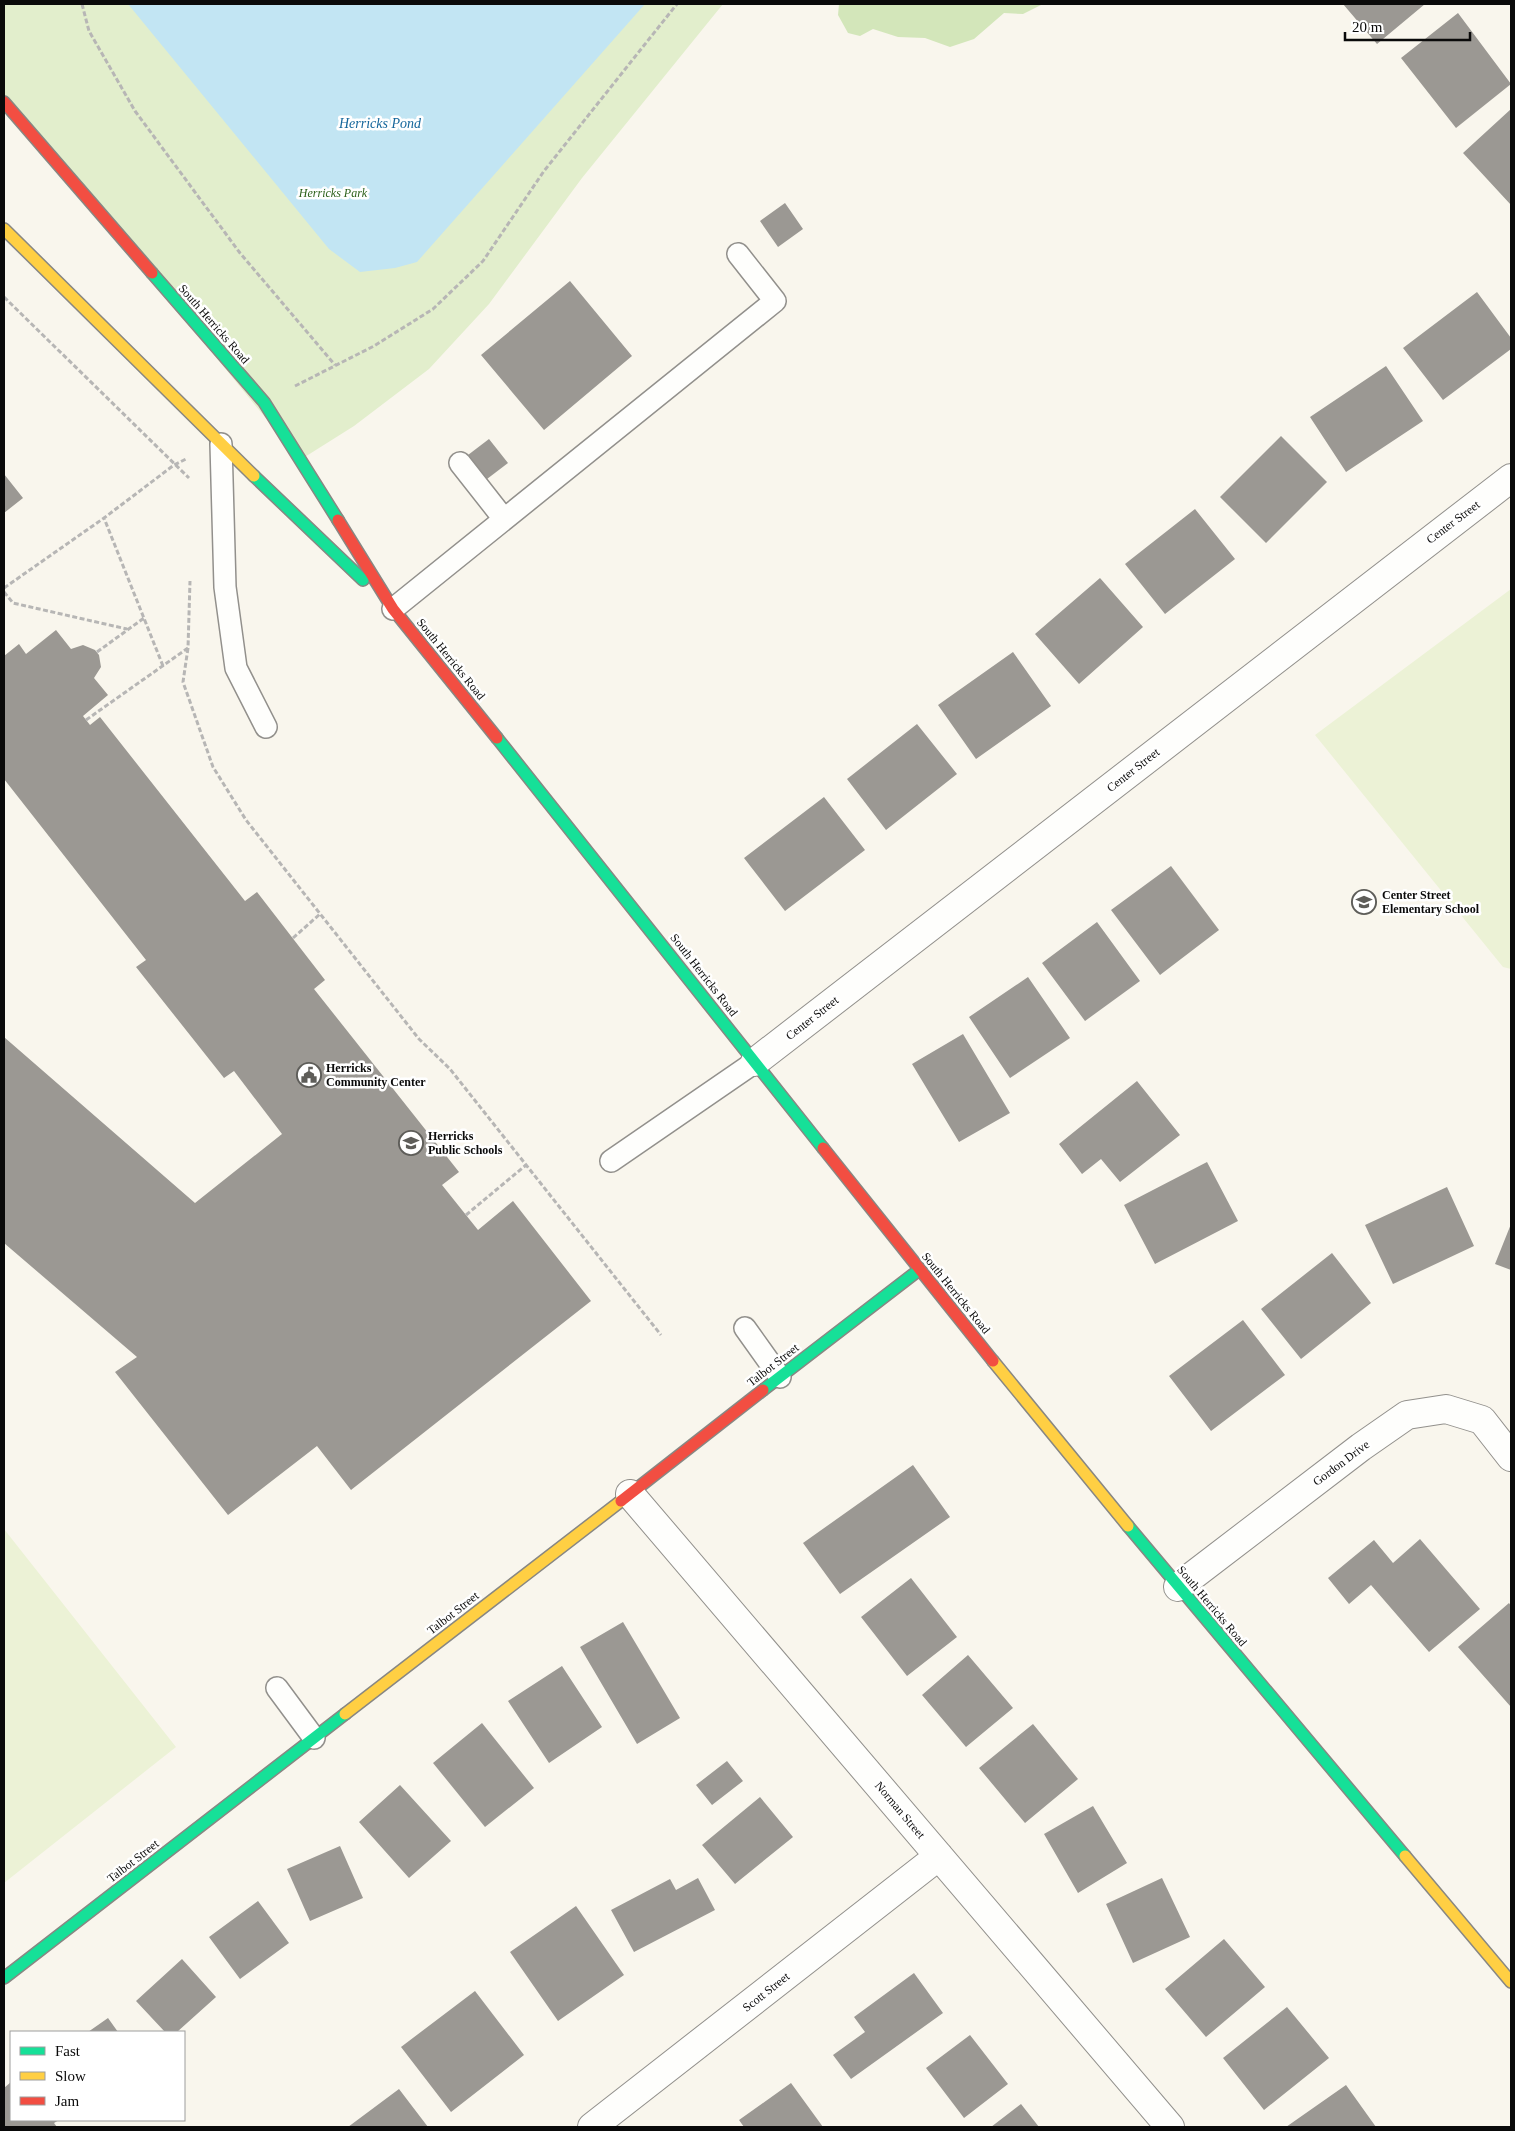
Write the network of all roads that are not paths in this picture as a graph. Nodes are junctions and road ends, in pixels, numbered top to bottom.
1 (5, 102) edge
2 (4, 229) edge
3 (738, 254) dead end
4 (221, 444) junction
5 (460, 463) dead end
6 (1511, 478) edge
7 (504, 519) junction
8 (393, 609) junction
9 (266, 727) dead end
10 (755, 1062) junction
11 (611, 1161) dead end
12 (919, 1270) junction
13 (745, 1328) dead end
14 (780, 1377) junction
15 (1511, 1457) edge
16 (630, 1494) junction
17 (1178, 1587) junction
18 (277, 1688) dead end
19 (314, 1738) junction
20 (939, 1856) junction
21 (4, 1978) edge
22 (1511, 1982) edge
23 (592, 2127) edge
24 (1170, 2127) edge

1 - 8 main road, South Herricks Road
2 - 4 main road, South Herricks Road
3 - 7 lane
4 - 8 main road, South Herricks Road
4 - 9 lane
5 - 7 lane
6 - 10 street, Center Street
7 - 8 lane
8 - 10 main road, South Herricks Road
10 - 11 lane
10 - 12 main road, South Herricks Road
12 - 14 main road, Talbot Street
12 - 17 main road, South Herricks Road
13 - 14 lane
14 - 16 main road, Talbot Street
15 - 17 street, Gordon Drive
16 - 19 main road, Talbot Street
16 - 20 street, Norman Street
17 - 22 main road, South Herricks Road
18 - 19 lane
19 - 21 main road, Talbot Street
20 - 23 street, Scott Street
20 - 24 street, Norman Street

